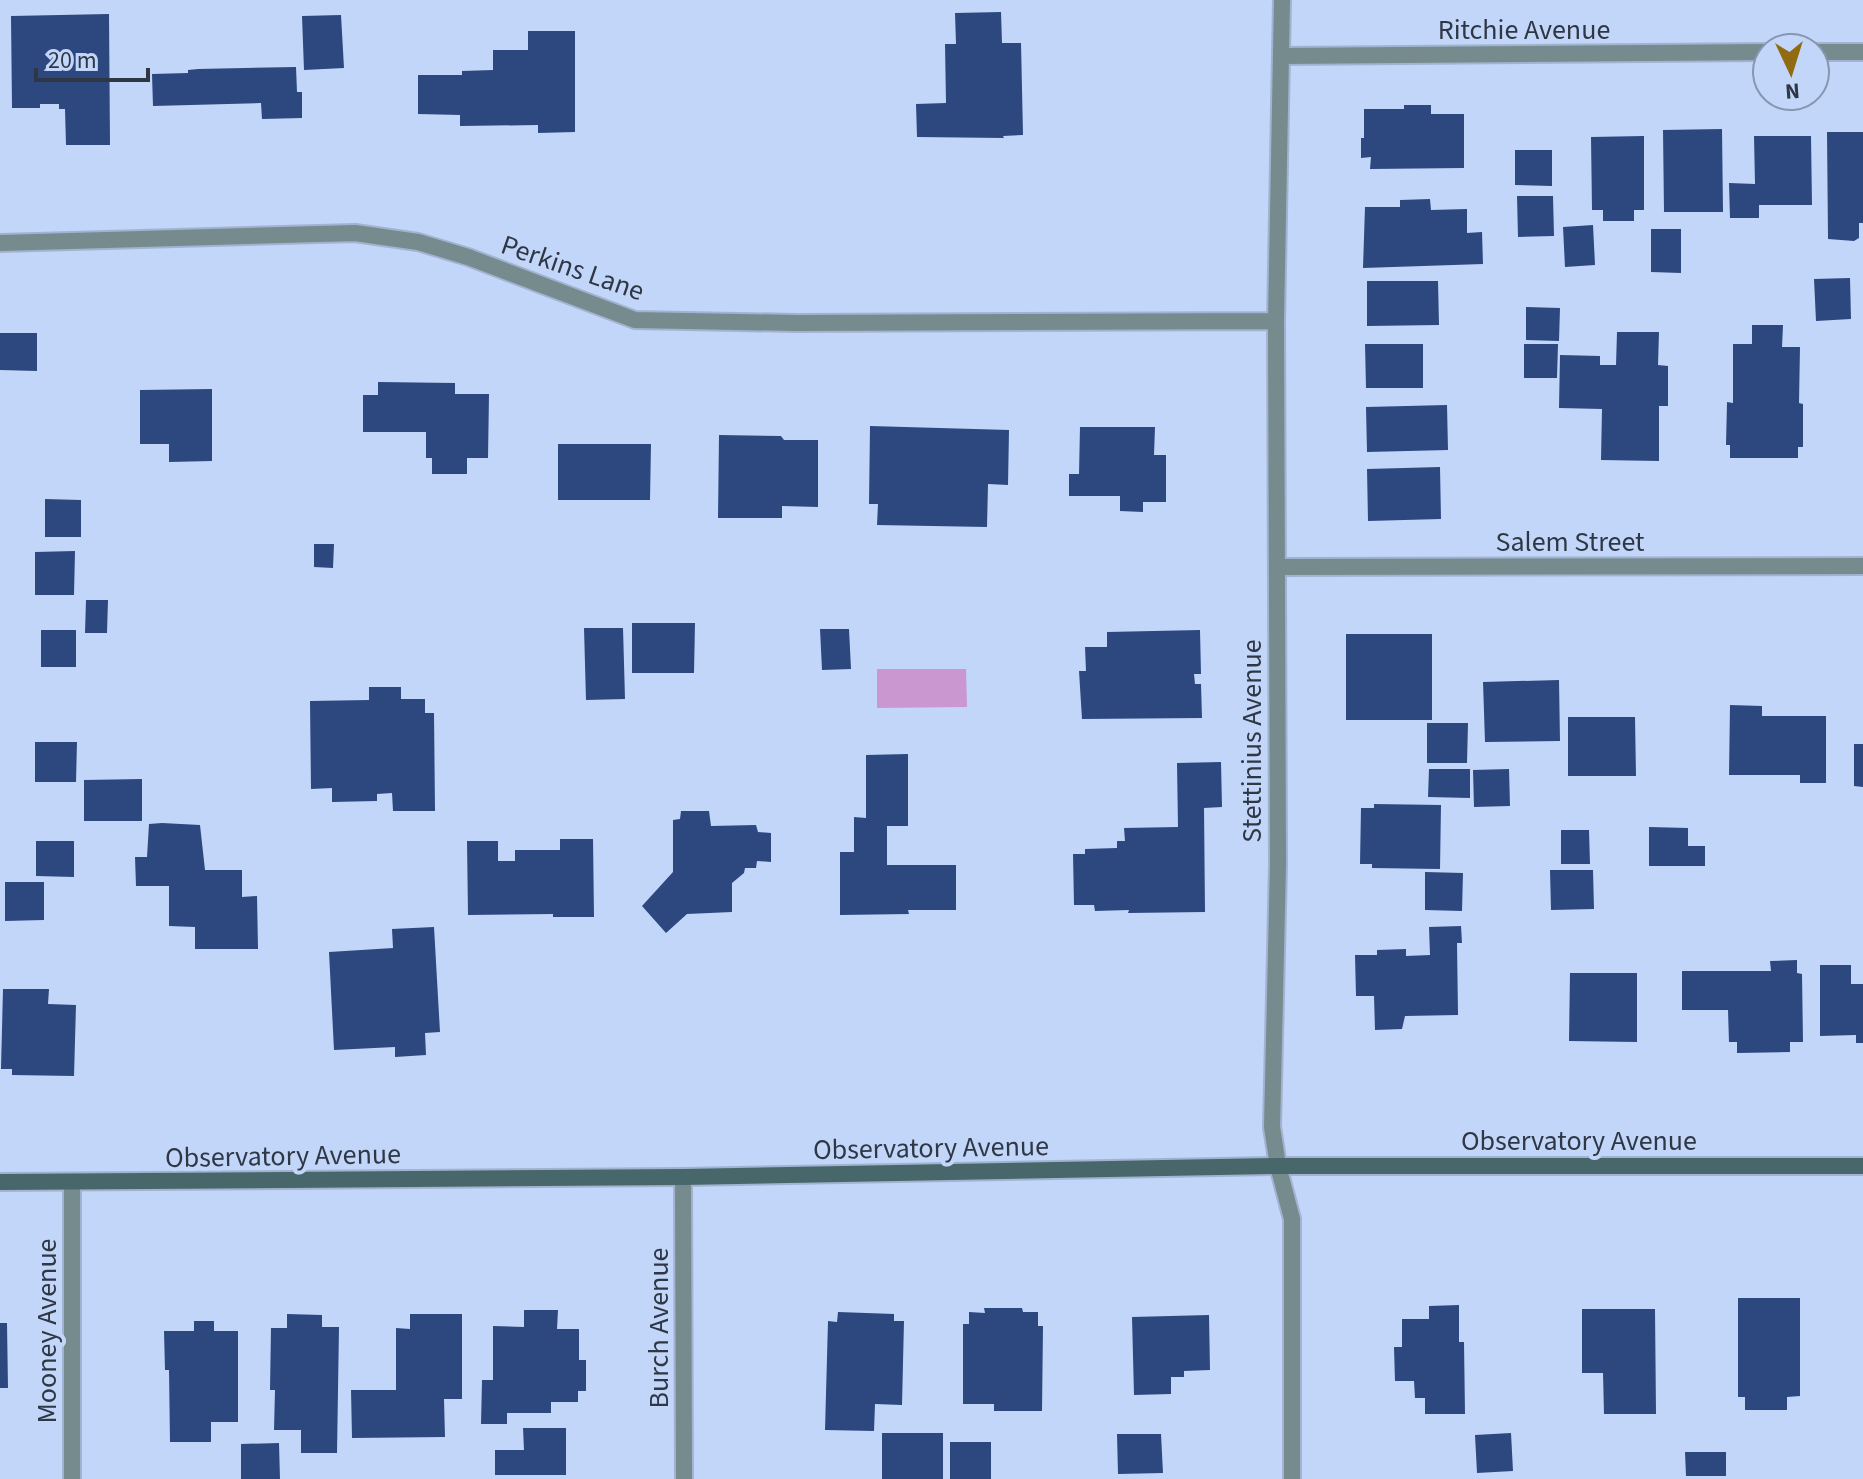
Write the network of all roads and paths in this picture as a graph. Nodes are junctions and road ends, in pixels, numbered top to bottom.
1 (1282, 0) edge
2 (1751, 52) edge
3 (1831, 52) edge
4 (1863, 52) edge
5 (1282, 56) junction
6 (0, 243) edge
7 (1276, 321) junction
8 (1863, 566) edge
9 (1277, 567) junction
10 (1278, 1166) junction
11 (1863, 1166) edge
12 (683, 1177) junction
13 (0, 1182) edge
14 (72, 1182) junction
15 (72, 1479) edge
16 (684, 1479) edge
17 (1292, 1479) edge

1 - 5 street, Stettinius Avenue
2 - 5 street, Ritchie Avenue
3 - 4 street
5 - 7 street, Stettinius Avenue
6 - 7 street, Perkins Lane
7 - 9 street, Stettinius Avenue
8 - 9 street, Salem Street
9 - 10 street, Stettinius Avenue
10 - 11 street, Observatory Avenue
10 - 12 street, Observatory Avenue
10 - 17 street, Stettinius Avenue
12 - 14 street, Observatory Avenue
12 - 16 street, Burch Avenue
13 - 14 street, Observatory Avenue
14 - 15 street, Mooney Avenue

